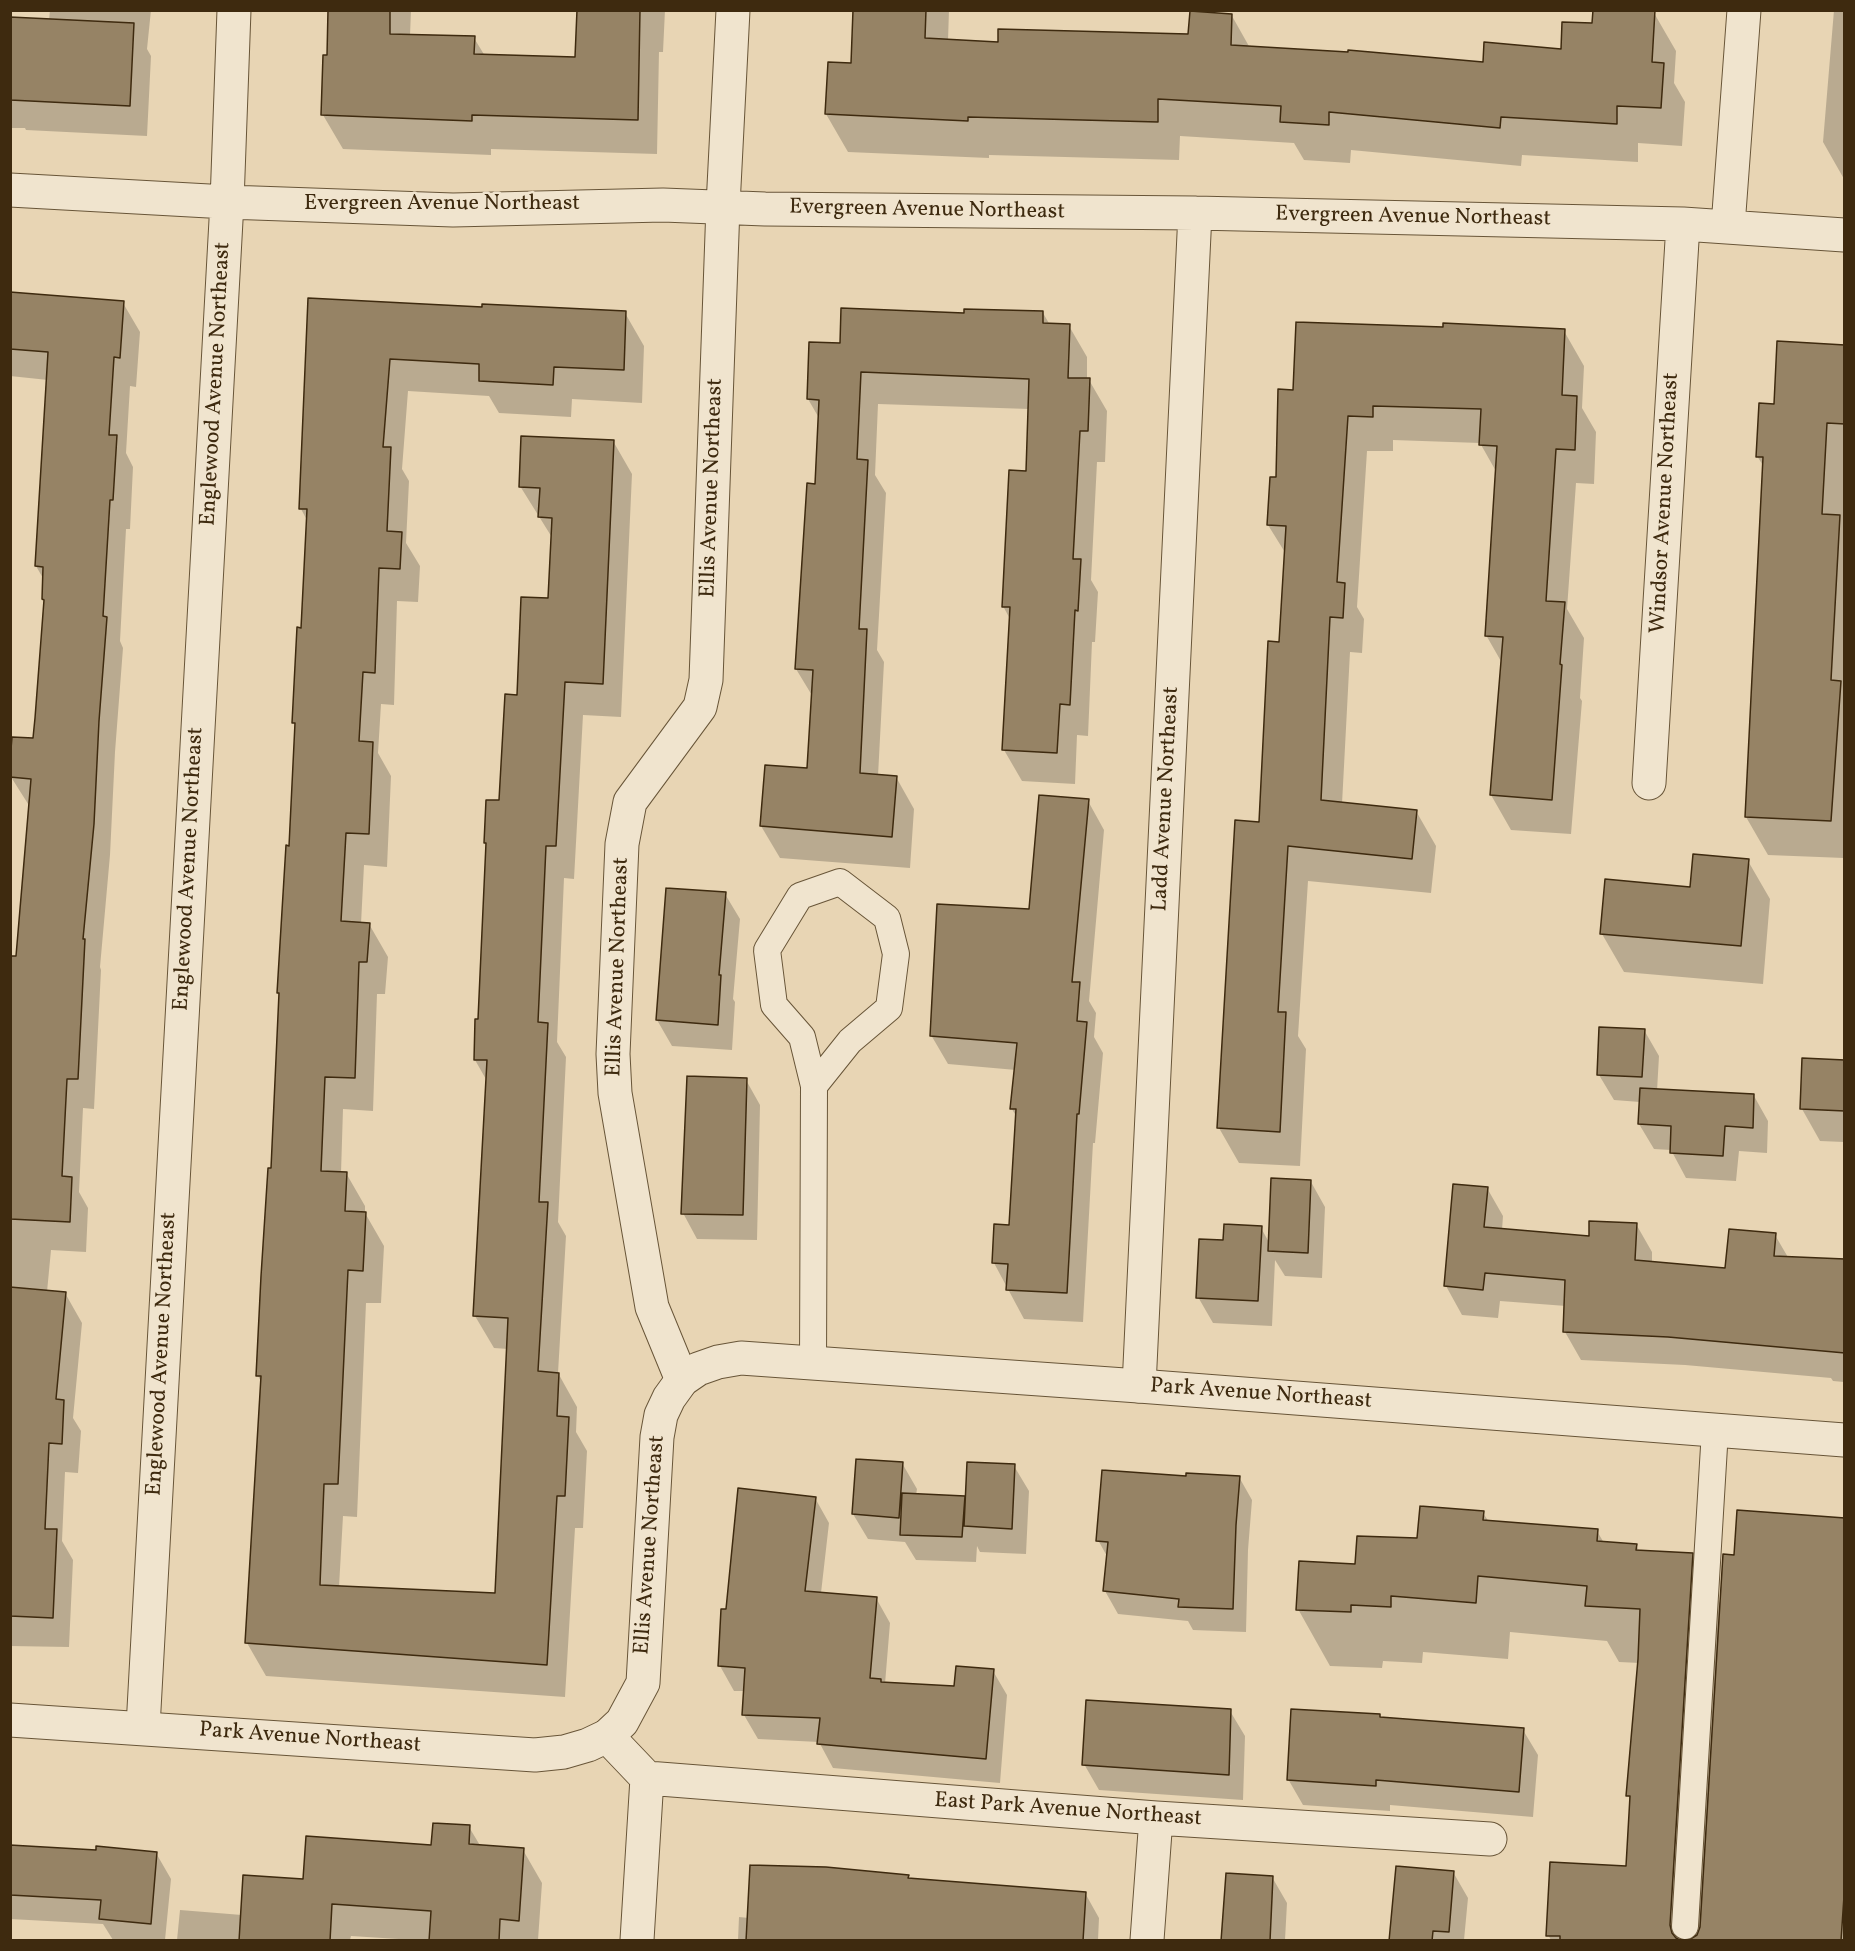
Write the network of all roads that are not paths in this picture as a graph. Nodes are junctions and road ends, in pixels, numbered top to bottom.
1 (234, 10) edge
2 (733, 10) edge
3 (1744, 10) edge
4 (10, 190) edge
5 (227, 202) junction
6 (723, 206) junction
7 (1195, 213) junction
8 (1683, 224) junction
9 (1728, 226) junction
10 (1845, 235) edge
11 (1649, 783) dead end
12 (814, 1086) junction
13 (813, 1363) junction
14 (682, 1380) junction
15 (1139, 1386) junction
16 (1715, 1430) junction
17 (1845, 1440) edge
18 (10, 1720) edge
19 (143, 1727) junction
20 (607, 1736) junction
21 (647, 1779) junction
22 (1156, 1818) junction
23 (1490, 1839) dead end
24 (1685, 1926) dead end
25 (637, 1941) edge
26 (1148, 1941) edge

1 - 5 street, Englewood Avenue Northeast
2 - 6 street, Ellis Avenue Northeast
3 - 9 street
4 - 5 street, Evergreen Avenue Northeast
5 - 6 street, Evergreen Avenue Northeast
5 - 19 street, Englewood Avenue Northeast
6 - 7 street, Evergreen Avenue Northeast
6 - 14 street, Ellis Avenue Northeast
7 - 8 street, Evergreen Avenue Northeast
7 - 15 street, Ladd Avenue Northeast
8 - 9 street, Evergreen Avenue Northeast
8 - 11 street, Windsor Avenue Northeast
9 - 10 street, Evergreen Avenue Northeast
12 - 12 lane
12 - 13 lane
13 - 14 street, Park Avenue Northeast
13 - 15 street, Park Avenue Northeast
14 - 20 street, Ellis Avenue Northeast
15 - 16 street, Park Avenue Northeast
16 - 17 street, Park Avenue Northeast
16 - 24 lane
18 - 19 street, Park Avenue Northeast
19 - 20 street, Park Avenue Northeast
20 - 21 street
21 - 22 street, East Park Avenue Northeast
21 - 25 street
22 - 23 street, East Park Avenue Northeast
22 - 26 street

